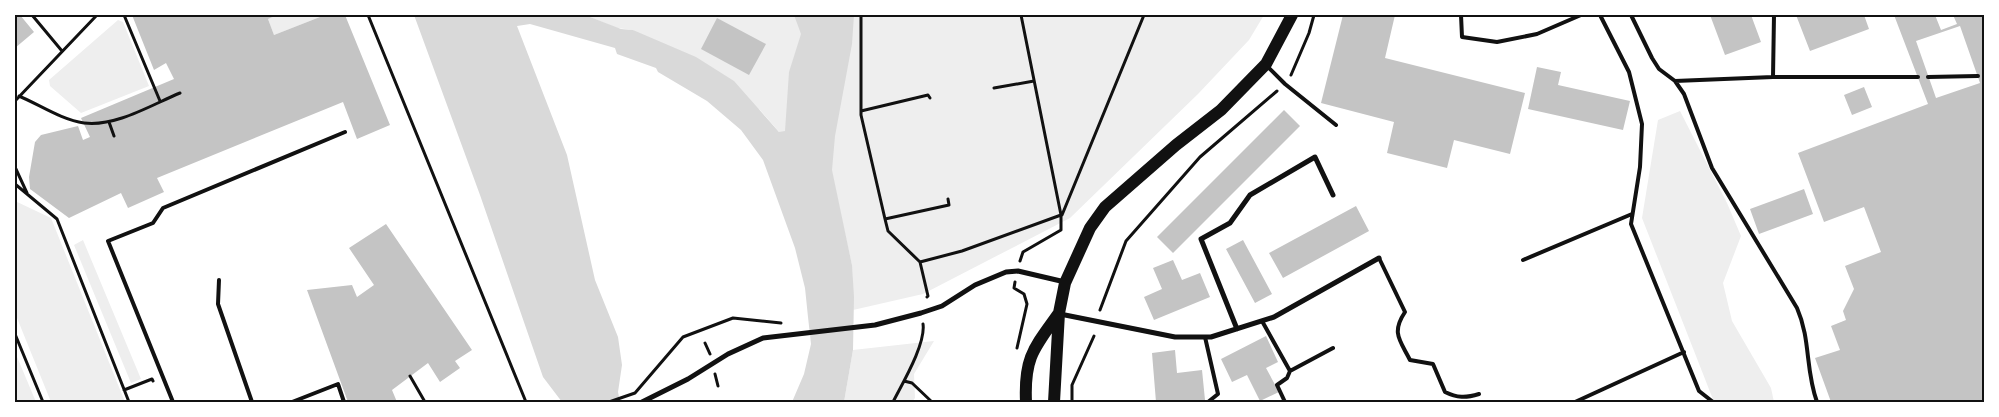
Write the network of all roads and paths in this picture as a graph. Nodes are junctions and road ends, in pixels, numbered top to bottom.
1 (32, 15) edge
2 (98, 15) edge
3 (124, 15) edge
4 (368, 15) edge
5 (861, 15) edge
6 (1021, 15) edge
7 (1144, 15) edge
8 (1292, 15) edge
9 (1314, 15) edge
10 (1461, 15) edge
11 (1581, 15) edge
12 (1600, 15) edge
13 (1631, 15) edge
14 (1774, 15) edge
15 (62, 51) junction
16 (1266, 64) junction
17 (1978, 76) dead end
18 (1773, 77) junction
19 (1918, 77) dead end
20 (1928, 77) dead end
21 (1034, 81) junction
22 (1675, 81) junction
23 (1285, 84) junction
24 (994, 88) dead end
25 (180, 93) dead end
26 (19, 96) junction
27 (930, 98) dead end
28 (15, 101) edge
29 (160, 101) junction
30 (861, 110) junction
31 (109, 122) junction
32 (1336, 125) dead end
33 (346, 132) dead end
34 (114, 136) dead end
35 (15, 166) edge
36 (15, 184) edge
37 (28, 194) junction
38 (1333, 195) dead end
39 (948, 199) dead end
40 (1632, 214) junction
41 (1061, 215) junction
42 (885, 219) junction
43 (1023, 252) dead end
44 (1379, 258) joint
45 (1523, 260) dead end
46 (920, 262) junction
47 (219, 280) dead end
48 (1066, 282) junction
49 (1014, 288) dead end
50 (1024, 294) dead end
51 (924, 299) dead end
52 (1100, 310) dead end
53 (1059, 313) junction
54 (1262, 321) junction
55 (786, 323) dead end
56 (1237, 329) junction
57 (924, 331) dead end
58 (15, 334) edge
59 (1094, 336) dead end
60 (1205, 337) junction
61 (1333, 348) dead end
62 (1684, 352) junction
63 (1290, 371) junction
64 (410, 376) dead end
65 (904, 381) junction
66 (155, 387) dead end
67 (124, 390) junction
68 (1479, 394) dead end
69 (43, 402) edge
70 (129, 402) edge
71 (173, 402) edge
72 (252, 402) edge
73 (292, 402) edge
74 (344, 402) edge
75 (425, 402) edge
76 (526, 402) edge
77 (609, 402) edge
78 (642, 402) edge
79 (893, 402) edge
80 (932, 402) edge
81 (1026, 402) edge
82 (1054, 402) edge
83 (1072, 402) edge
84 (1208, 402) edge
85 (1285, 402) edge
86 (1575, 402) edge
87 (1713, 402) edge
88 (1816, 402) edge

1 - 15 path
2 - 15 path
3 - 29 path
4 - 76 path
5 - 30 path
6 - 21 path
7 - 41 path
8 - 16 main road
9 - 23 path
10 - 11 lane
12 - 40 lane
13 - 22 lane
14 - 18 lane
15 - 26 path
16 - 23 lane
16 - 48 main road
17 - 20 lane
18 - 19 lane
18 - 22 lane
21 - 24 path
21 - 41 path
22 - 88 lane
23 - 32 lane
23 - 52 path
25 - 29 path
26 - 28 path
26 - 31 path
27 - 30 path
29 - 31 path
30 - 42 path
31 - 34 path
33 - 71 lane
35 - 37 path
36 - 37 path
37 - 67 path
38 - 56 street
39 - 42 path
40 - 45 lane
40 - 62 lane
41 - 43 path
41 - 46 path
42 - 46 path
44 - 54 street
44 - 68 lane
46 - 51 path
47 - 72 lane
48 - 53 main road
48 - 78 street
49 - 50 path
53 - 60 street
53 - 81 main road
53 - 82 main road
54 - 56 street
54 - 63 lane
55 - 77 path
56 - 60 street
57 - 65 path
58 - 69 path
59 - 83 path
60 - 84 lane
61 - 63 lane
62 - 86 lane
62 - 87 lane
63 - 85 lane
64 - 75 path
65 - 79 path
65 - 80 path
66 - 67 path
67 - 70 path
73 - 74 lane

